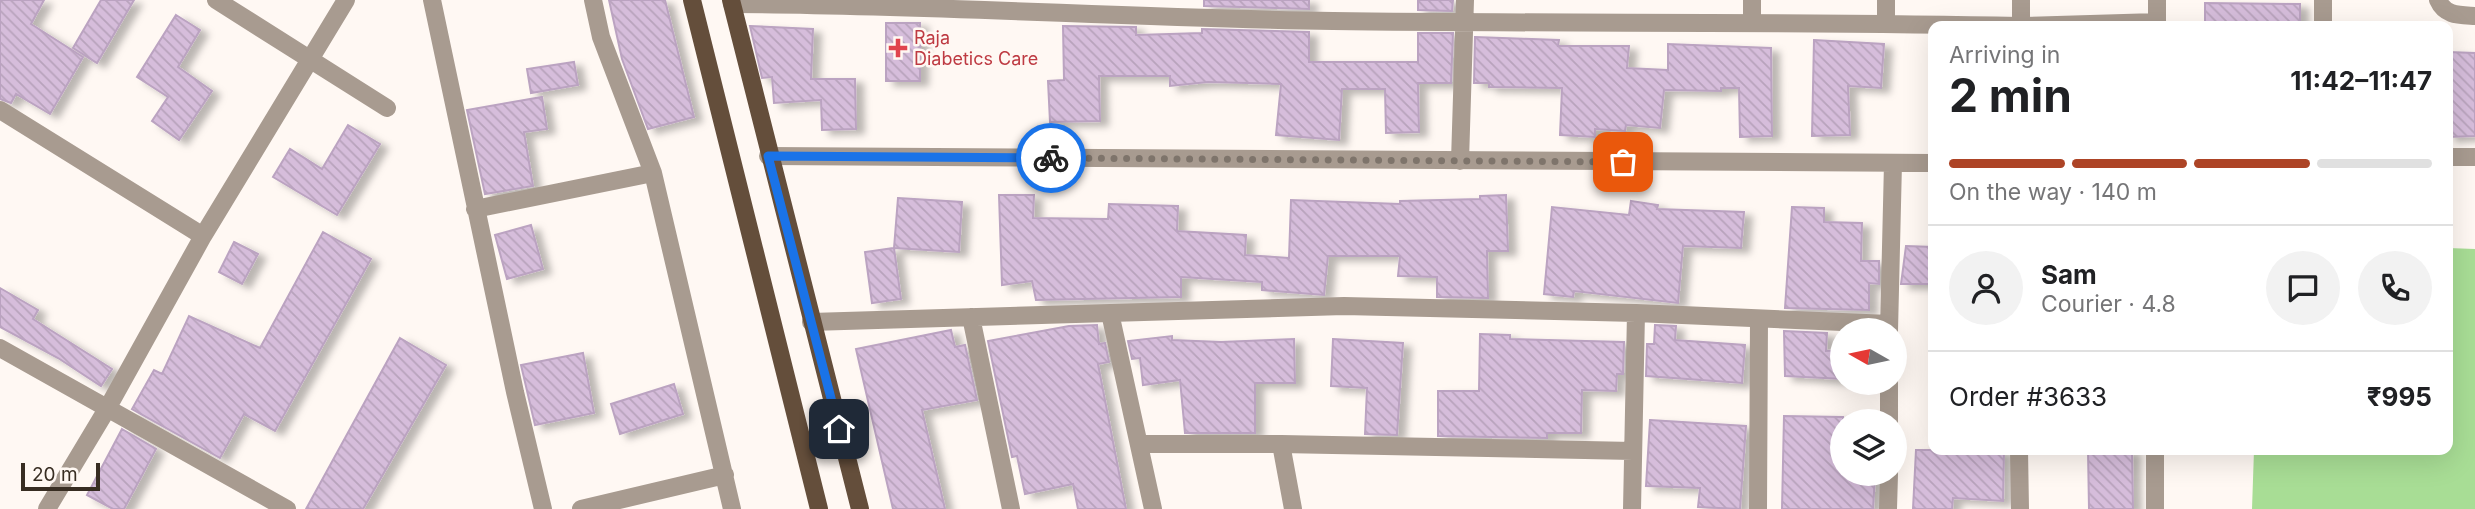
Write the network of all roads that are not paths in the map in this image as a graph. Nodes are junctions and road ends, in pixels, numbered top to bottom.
1 (216, 0) edge
2 (346, 0) edge
3 (432, 0) edge
4 (593, 0) edge
5 (692, 0) edge
6 (1465, 0) edge
7 (1752, 0) edge
8 (1886, 0) edge
9 (2021, 0) edge
10 (2157, 0) edge
11 (2323, 0) edge
12 (2438, 0) edge
13 (731, 2) edge
14 (851, 2) edge
15 (988, 5) edge
16 (1094, 7) edge
17 (2475, 16) edge
18 (1464, 21) junction
19 (1752, 21) junction
20 (2020, 21) edge
21 (2157, 21) edge
22 (2323, 21) edge
23 (1886, 23) junction
24 (1928, 24) edge
25 (310, 61) junction
26 (387, 108) dead end
27 (0, 110) edge
28 (768, 156) junction
29 (2453, 157) edge
30 (2475, 157) edge
31 (1460, 161) junction
32 (1893, 163) junction
33 (1928, 163) edge
34 (653, 173) junction
35 (475, 209) junction
36 (203, 236) junction
37 (1110, 313) junction
38 (1636, 313) junction
39 (971, 317) junction
40 (1889, 318) edge
41 (1759, 319) junction
42 (811, 322) junction
43 (1830, 323) edge
44 (0, 348) edge
45 (107, 409) junction
46 (1139, 444) junction
47 (1282, 444) junction
48 (1633, 451) junction
49 (2019, 455) edge
50 (2155, 455) edge
51 (725, 475) junction
52 (1889, 486) edge
53 (47, 509) edge
54 (287, 509) edge
55 (543, 509) edge
56 (581, 509) edge
57 (732, 509) edge
58 (819, 509) edge
59 (860, 509) edge
60 (1010, 509) edge
61 (1153, 509) edge
62 (1293, 509) edge
63 (1632, 509) edge
64 (1758, 509) edge
65 (1888, 509) edge
66 (2020, 509) edge
67 (2155, 509) edge

1 - 25 street
2 - 25 street
3 - 35 street
4 - 34 street
5 - 58 main road
6 - 18 street
7 - 19 street
8 - 23 street
9 - 20 street
10 - 21 street
11 - 22 street
12 - 17 street
13 - 14 street
13 - 28 main road
14 - 15 street
15 - 16 street
16 - 18 street
18 - 19 street
18 - 31 street
19 - 23 street
23 - 24 street
25 - 26 street
25 - 36 street
27 - 36 street
28 - 31 street
28 - 42 main road
29 - 30 street
31 - 32 street
32 - 33 street
32 - 40 street
34 - 35 street
34 - 51 street
35 - 55 street
36 - 45 street
37 - 38 street
37 - 39 street
37 - 46 street
38 - 41 street
38 - 48 street
39 - 42 street
39 - 60 street
41 - 43 street
41 - 64 street
42 - 59 main road
44 - 45 street
45 - 53 street
45 - 54 street
46 - 47 street
46 - 61 street
47 - 48 street
47 - 62 street
48 - 63 street
49 - 66 street
50 - 67 street
51 - 56 street
51 - 57 street
52 - 65 street

